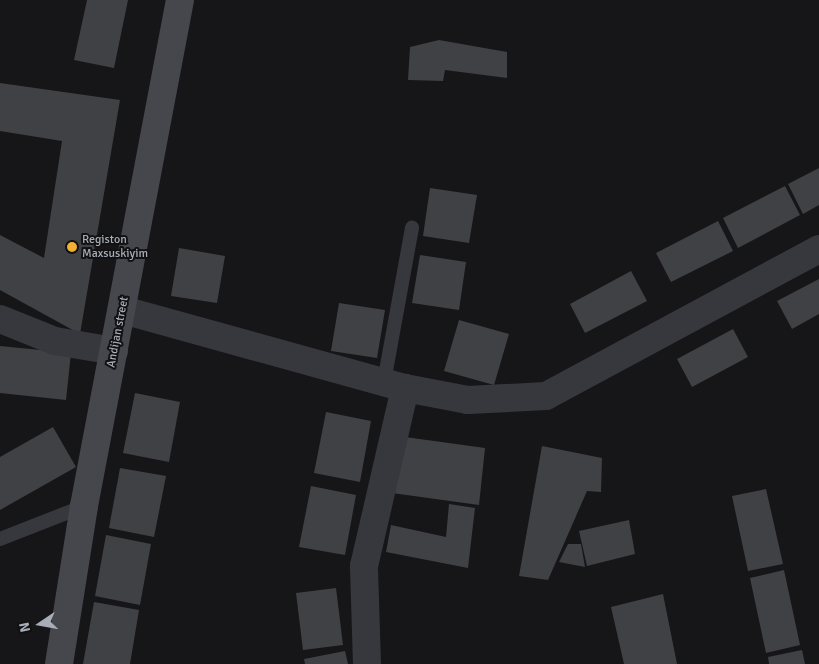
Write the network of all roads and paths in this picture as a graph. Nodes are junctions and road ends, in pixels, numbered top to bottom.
1 (180, 0) edge
2 (412, 228) dead end
3 (819, 249) edge
4 (123, 310) junction
5 (0, 319) edge
6 (114, 351) junction
7 (394, 385) junction
8 (84, 506) junction
9 (0, 539) edge
10 (59, 664) edge
11 (367, 664) edge

1 - 4 street, Andijan street
2 - 7 lane
3 - 7 street
4 - 6 street, Andijan street
4 - 7 street
5 - 6 street
6 - 8 street, Andijan street
7 - 11 street
8 - 9 lane
8 - 10 street, Andijan street

